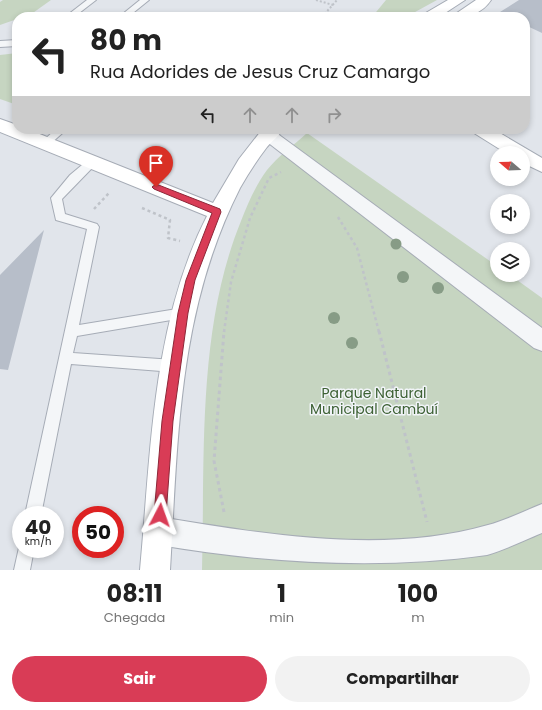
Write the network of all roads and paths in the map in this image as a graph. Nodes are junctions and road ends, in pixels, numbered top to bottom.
1 (92, 0) edge
2 (145, 0) edge
3 (316, 0) edge
4 (337, 0) edge
5 (458, 0) edge
6 (484, 0) edge
7 (333, 5) junction
8 (76, 12) edge
9 (129, 12) edge
10 (327, 12) edge
11 (438, 12) edge
12 (467, 12) edge
13 (12, 43) edge
14 (0, 44) edge
15 (0, 125) edge
16 (12, 130) edge
17 (23, 134) edge
18 (56, 134) edge
19 (269, 134) edge
20 (273, 134) edge
21 (488, 134) edge
22 (46, 143) junction
23 (508, 146) edge
24 (530, 159) edge
25 (305, 161) junction
26 (92, 162) junction
27 (542, 166) edge
28 (74, 178) junction
29 (116, 196) dead end
30 (136, 205) dead end
31 (217, 212) junction
32 (337, 215) dead end
33 (202, 248) junction
34 (183, 313) junction
35 (70, 332) junction
36 (542, 341) edge
37 (66, 358) junction
38 (174, 366) junction
39 (35, 506) edge
40 (542, 518) edge
41 (159, 531) junction
42 (221, 542) junction
43 (434, 550) junction
44 (24, 558) edge
45 (22, 570) edge
46 (155, 570) edge

1 - 8 lane
2 - 9 lane
3 - 7 path
4 - 7 path
5 - 11 main road
6 - 12 main road
7 - 10 path
13 - 14 lane
15 - 16 main road
17 - 22 main road
18 - 22 lane
19 - 31 main road
20 - 25 street
21 - 23 main road
22 - 26 main road
24 - 27 main road
25 - 36 street
25 - 42 path
26 - 28 lane
26 - 31 main road
28 - 29 path
28 - 35 lane
30 - 33 path
31 - 33 main road
32 - 43 path
33 - 34 main road
34 - 35 lane
34 - 38 main road
35 - 37 lane
37 - 38 lane
37 - 39 lane
38 - 41 main road
40 - 43 street
41 - 42 street
41 - 46 main road
42 - 43 street
44 - 45 lane

